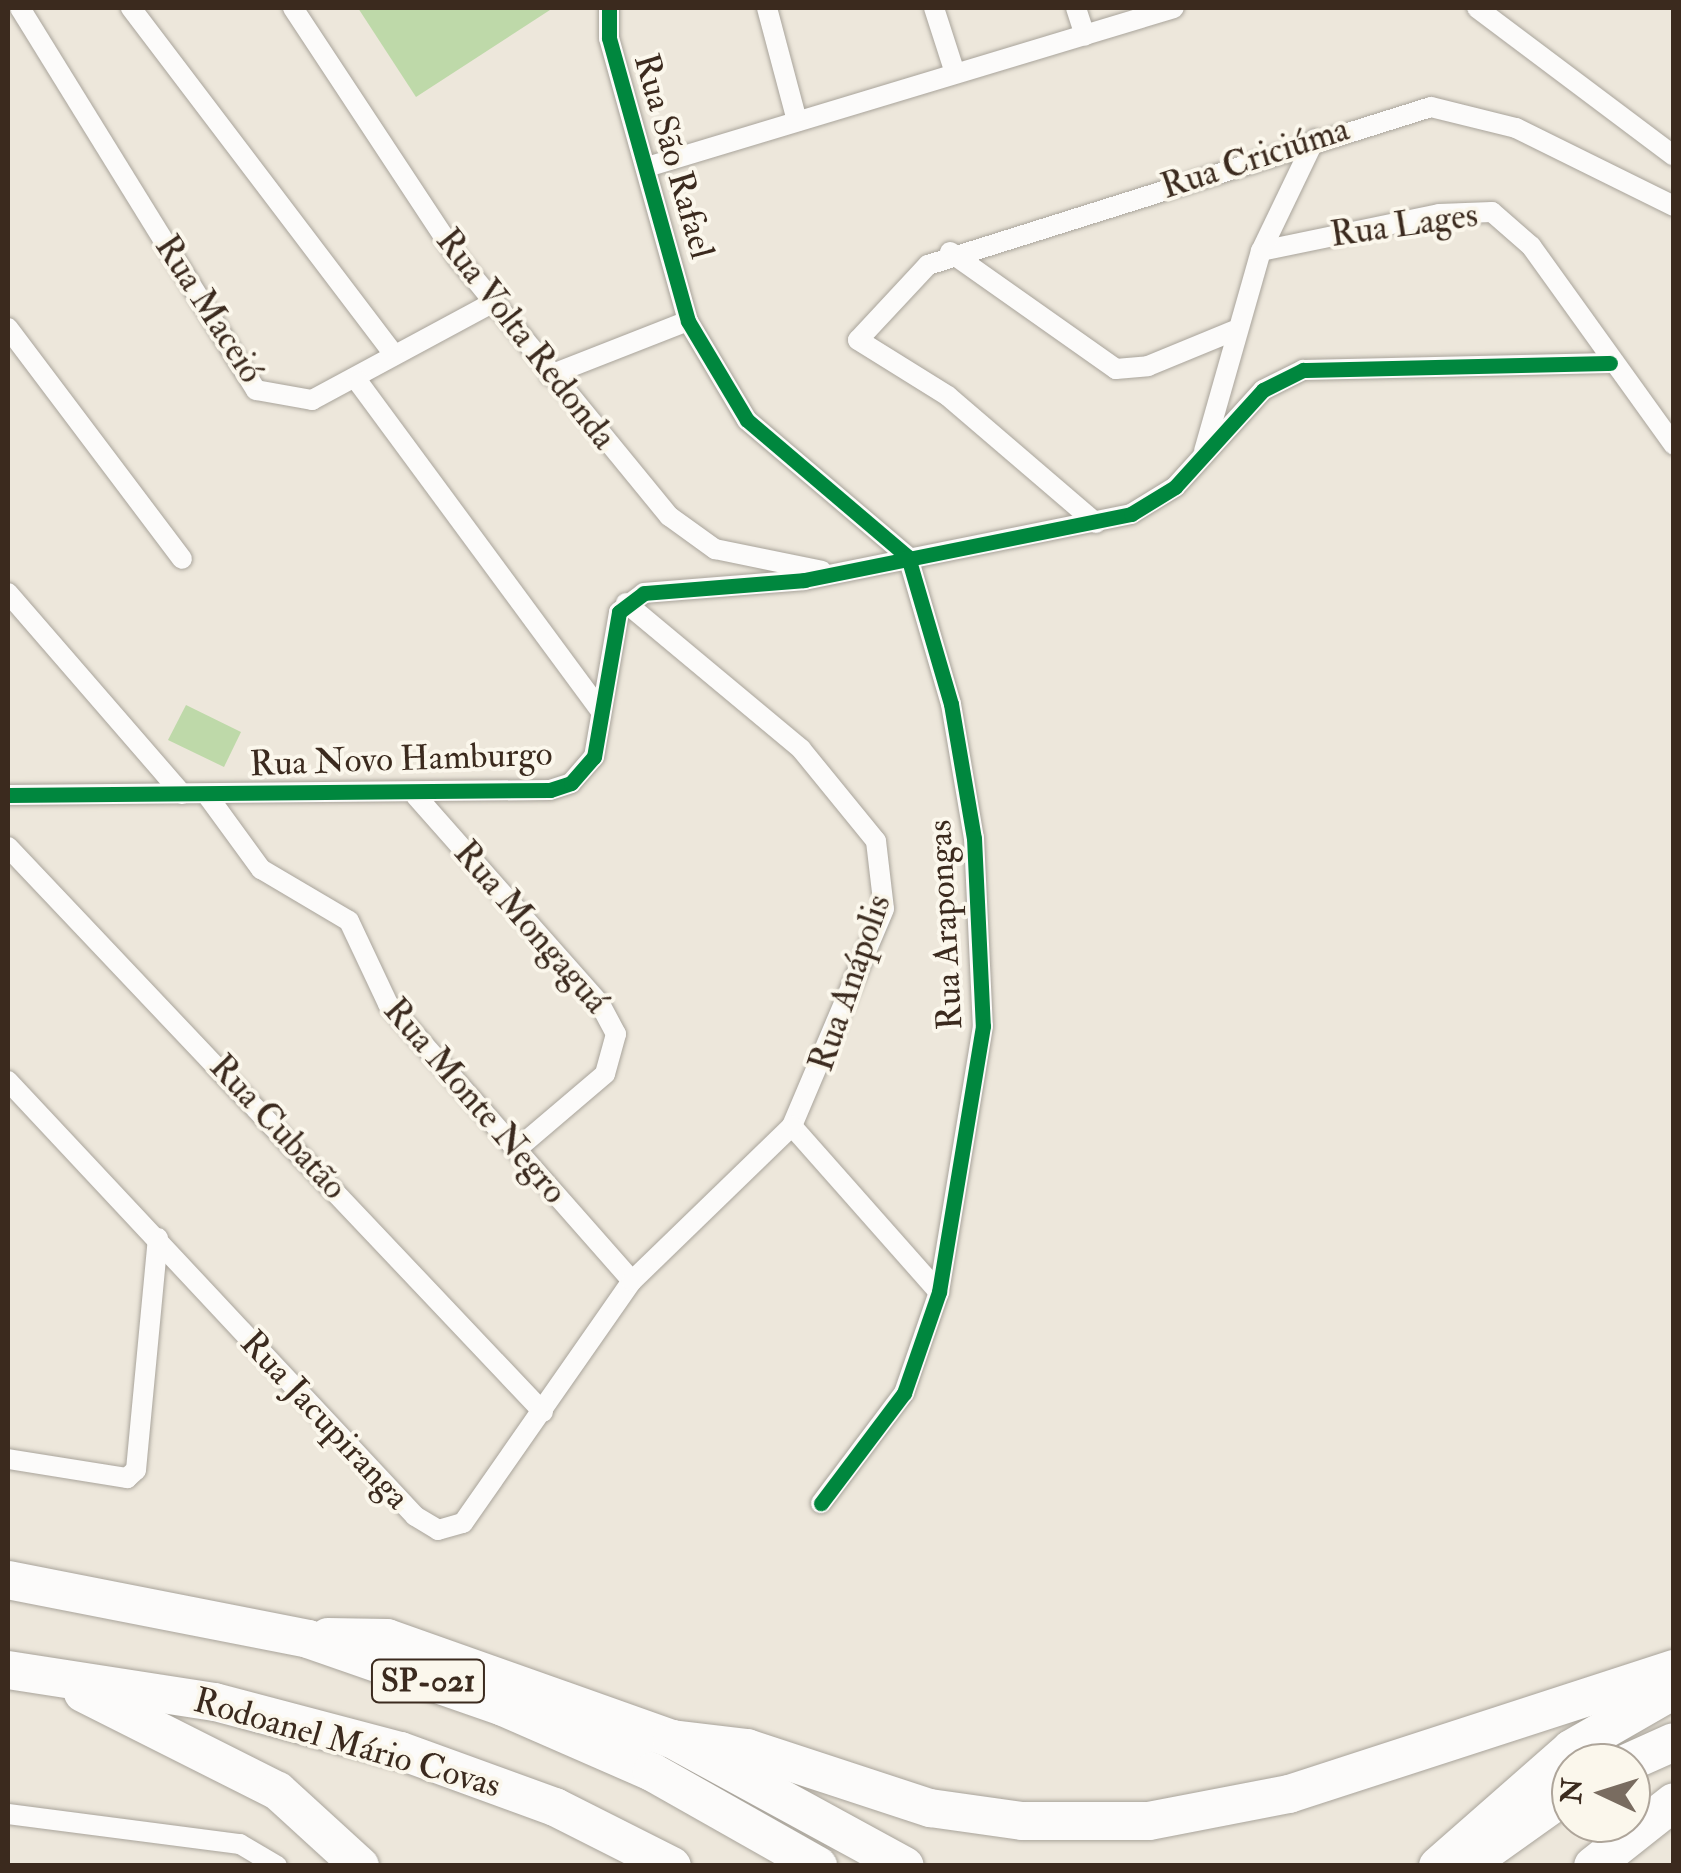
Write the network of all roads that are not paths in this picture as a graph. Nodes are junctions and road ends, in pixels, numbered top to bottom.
1 (20, 8) edge
2 (131, 8) edge
3 (292, 8) edge
4 (608, 8) edge
5 (767, 8) edge
6 (934, 8) edge
7 (1076, 8) edge
8 (1174, 8) edge
9 (1477, 8) edge
10 (1085, 36) junction
11 (955, 73) junction
12 (797, 120) junction
13 (1314, 138) junction
14 (1674, 156) edge
15 (647, 167) junction
16 (1674, 206) edge
17 (1261, 251) junction
18 (950, 252) junction
19 (492, 303) junction
20 (688, 321) junction
21 (8, 328) edge
22 (1233, 332) junction
23 (394, 355) junction
24 (1610, 363) junction
25 (550, 375) junction
26 (356, 379) junction
27 (1674, 445) edge
28 (1202, 456) junction
29 (1096, 523) junction
30 (908, 557) junction
31 (182, 558) dead end
32 (834, 573) junction
33 (8, 593) edge
34 (626, 603) junction
35 (601, 711) junction
36 (8, 794) edge
37 (182, 794) junction
38 (207, 795) junction
39 (416, 796) junction
40 (8, 847) edge
41 (8, 1081) edge
42 (792, 1126) junction
43 (518, 1148) junction
44 (158, 1238) junction
45 (632, 1281) junction
46 (939, 1292) junction
47 (543, 1412) junction
48 (8, 1459) edge
49 (821, 1503) dead end
50 (8, 1580) edge
51 (308, 1639) junction
52 (1674, 1669) edge
53 (8, 1670) edge
54 (50, 1674) junction
55 (1674, 1690) edge
56 (672, 1739) junction
57 (1674, 1742) edge
58 (1651, 1752) edge
59 (1674, 1802) edge
60 (1551, 1806) edge
61 (8, 1814) edge
62 (278, 1866) edge
63 (360, 1866) edge
64 (672, 1866) edge
65 (818, 1866) edge
66 (905, 1866) edge
67 (1438, 1866) edge
68 (1466, 1866) edge
69 (1593, 1866) edge

1 - 26 street, Rua Maceió
2 - 23 street
3 - 19 street, Rua Volta Redonda
4 - 15 street, Rua São Rafael
5 - 12 street
6 - 11 street
7 - 10 street
8 - 10 street
9 - 14 street
10 - 11 street
11 - 12 street
12 - 15 street
13 - 16 street, Rua Criciúma
13 - 17 street
13 - 18 street, Rua Criciúma
15 - 20 street, Rua São Rafael
17 - 22 street
17 - 24 street, Rua Lages
18 - 22 street
18 - 29 street, Rua Criciúma
19 - 23 street, Rua Maceió
19 - 25 street, Rua Volta Redonda
20 - 25 street
20 - 30 street, Rua São Rafael
21 - 31 street
22 - 28 street
23 - 26 street, Rua Maceió
24 - 27 street, Rua Lages
24 - 28 street
25 - 32 street, Rua Volta Redonda
26 - 35 street
28 - 29 street
29 - 30 street
30 - 32 street
30 - 46 street, Rua Arapongas
32 - 34 street
33 - 37 street
34 - 35 street, Rua Novo Hamburgo
34 - 42 street, Rua Anápolis
35 - 39 street, Rua Novo Hamburgo
36 - 37 street, Rua Novo Hamburgo
37 - 38 street, Rua Novo Hamburgo
38 - 39 street, Rua Novo Hamburgo
38 - 43 street, Rua Monte Negro
39 - 43 street, Rua Mongaguá
40 - 47 street, Rua Cubatão
41 - 44 street, Rua Jacupiranga
42 - 45 street, Rua Jacupiranga
42 - 46 street
43 - 45 street, Rua Monte Negro
44 - 47 street, Rua Jacupiranga
44 - 48 street
45 - 47 street, Rua Jacupiranga
46 - 49 street, Rua Arapongas
50 - 51 highway, SP-021
51 - 56 highway
51 - 65 highway, SP-021
52 - 56 highway
53 - 54 highway, Rodoanel Mário Covas / SP-021
54 - 63 highway
54 - 64 highway, Rodoanel Mário Covas / SP-021
55 - 67 highway
56 - 66 highway
57 - 58 highway
59 - 69 highway
60 - 68 highway
61 - 62 street

